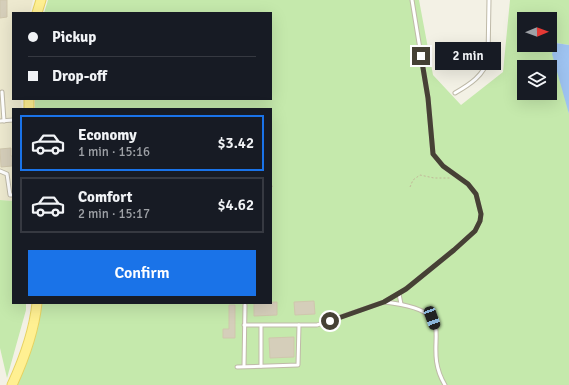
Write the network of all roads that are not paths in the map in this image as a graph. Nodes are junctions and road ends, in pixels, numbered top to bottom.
1 (41, 0) edge
2 (412, 0) edge
3 (489, 0) edge
4 (37, 12) edge
5 (2, 92) dead end
6 (455, 93) dead end
7 (12, 120) edge
8 (2, 121) edge
9 (0, 172) edge
10 (12, 195) edge
11 (399, 294) junction
12 (384, 302) junction
13 (37, 304) edge
14 (400, 304) junction
15 (244, 305) dead end
16 (244, 325) junction
17 (261, 326) junction
18 (299, 326) junction
19 (244, 366) junction
20 (261, 366) junction
21 (237, 367) dead end
22 (12, 385) edge
23 (445, 385) edge

1 - 4 main road
2 - 11 lane
3 - 6 lane
5 - 8 lane
7 - 8 lane
9 - 10 lane
11 - 12 lane
11 - 14 lane
12 - 14 lane
12 - 18 lane
13 - 22 main road
14 - 23 lane
15 - 16 lane
16 - 17 lane
16 - 19 lane
17 - 18 lane
17 - 20 lane
18 - 20 lane
19 - 20 lane
19 - 21 lane

